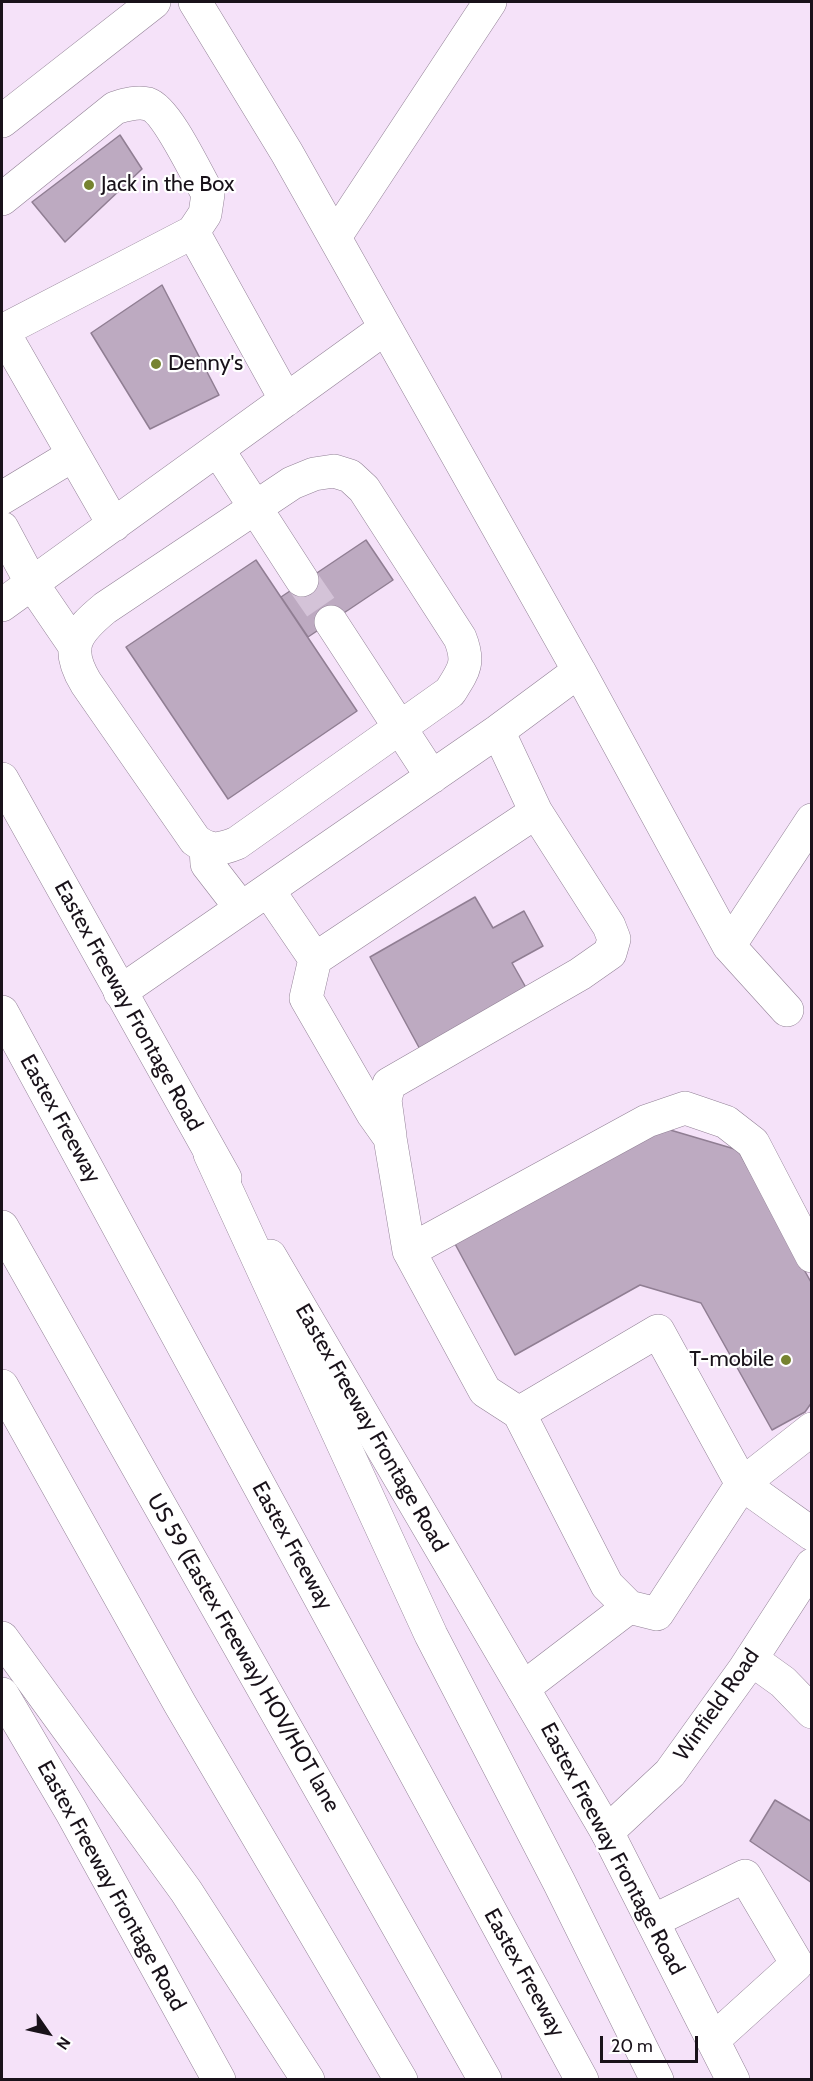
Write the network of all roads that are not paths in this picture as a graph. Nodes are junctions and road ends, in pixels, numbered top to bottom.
1 (154, 2) edge
2 (195, 2) edge
3 (490, 2) edge
4 (2, 121) edge
5 (2, 199) edge
6 (193, 232) junction
7 (335, 237) junction
8 (384, 329) junction
9 (2, 331) edge
10 (286, 400) junction
11 (218, 450) junction
12 (73, 455) junction
13 (2, 498) edge
14 (255, 506) junction
15 (114, 525) junction
16 (2, 528) edge
17 (302, 580) tunnel mouth
18 (31, 582) junction
19 (2, 605) edge
20 (331, 622) tunnel mouth
21 (74, 645) junction
22 (579, 671) junction
23 (398, 727) junction
24 (498, 731) junction
25 (432, 777) junction
26 (2, 779) edge
27 (536, 812) junction
28 (812, 820) edge
29 (206, 849) junction
30 (268, 890) junction
31 (241, 908) junction
32 (729, 946) junction
33 (315, 959) junction
34 (120, 992) junction
35 (787, 1010) dead end
36 (2, 1012) edge
37 (390, 1138) junction
38 (210, 1154) junction
39 (2, 1227) edge
40 (410, 1251) junction
41 (812, 1256) edge
42 (2, 1386) edge
43 (519, 1413) junction
44 (812, 1429) edge
45 (742, 1484) junction
46 (812, 1533) edge
47 (812, 1565) edge
48 (629, 1607) junction
49 (2, 1638) edge
50 (751, 1659) junction
51 (523, 1688) junction
52 (2, 1694) edge
53 (812, 1712) edge
54 (607, 1832) junction
55 (653, 1921) junction
56 (713, 2040) junction
57 (219, 2079) edge
58 (308, 2079) edge
59 (401, 2079) edge
60 (485, 2079) edge
61 (582, 2079) edge
62 (657, 2079) edge
63 (733, 2079) edge

1 - 4 main road
2 - 7 main road
3 - 7 main road
5 - 6 main road
6 - 9 main road
6 - 10 main road
7 - 8 main road
8 - 10 main road
8 - 22 main road
9 - 12 main road
10 - 11 main road
11 - 14 main road
11 - 15 main road
12 - 13 main road
12 - 15 main road
14 - 17 main road
14 - 21 main road
14 - 23 main road
15 - 18 main road
16 - 18 main road
18 - 19 main road
18 - 21 main road
20 - 23 main road
21 - 29 main road
22 - 24 main road
22 - 32 main road
23 - 25 main road
23 - 29 main road
24 - 25 main road
24 - 27 main road
25 - 30 main road
26 - 34 main road, Eastex Freeway Frontage Road
27 - 33 main road
27 - 37 main road
28 - 32 main road
29 - 31 main road
30 - 31 main road
30 - 33 main road
31 - 34 main road
32 - 35 main road
33 - 37 main road
34 - 38 main road, Eastex Freeway Frontage Road
36 - 61 main road, Eastex Freeway
37 - 40 main road
38 - 51 main road, Eastex Freeway Frontage Road
38 - 62 main road
39 - 60 main road, US 59 (Eastex Freeway) HOV/HOT lane
40 - 41 main road
40 - 43 main road
42 - 59 main road
43 - 45 main road
43 - 48 main road
44 - 45 main road
45 - 46 main road
45 - 48 main road
47 - 50 main road, Winfield Road
48 - 51 main road
49 - 58 main road
50 - 53 main road
50 - 54 main road, Winfield Road
51 - 54 main road, Eastex Freeway Frontage Road
52 - 57 main road, Eastex Freeway Frontage Road
54 - 55 main road, Eastex Freeway Frontage Road
55 - 56 main road, Eastex Freeway Frontage Road
55 - 56 main road
56 - 63 main road, Eastex Freeway Frontage Road

